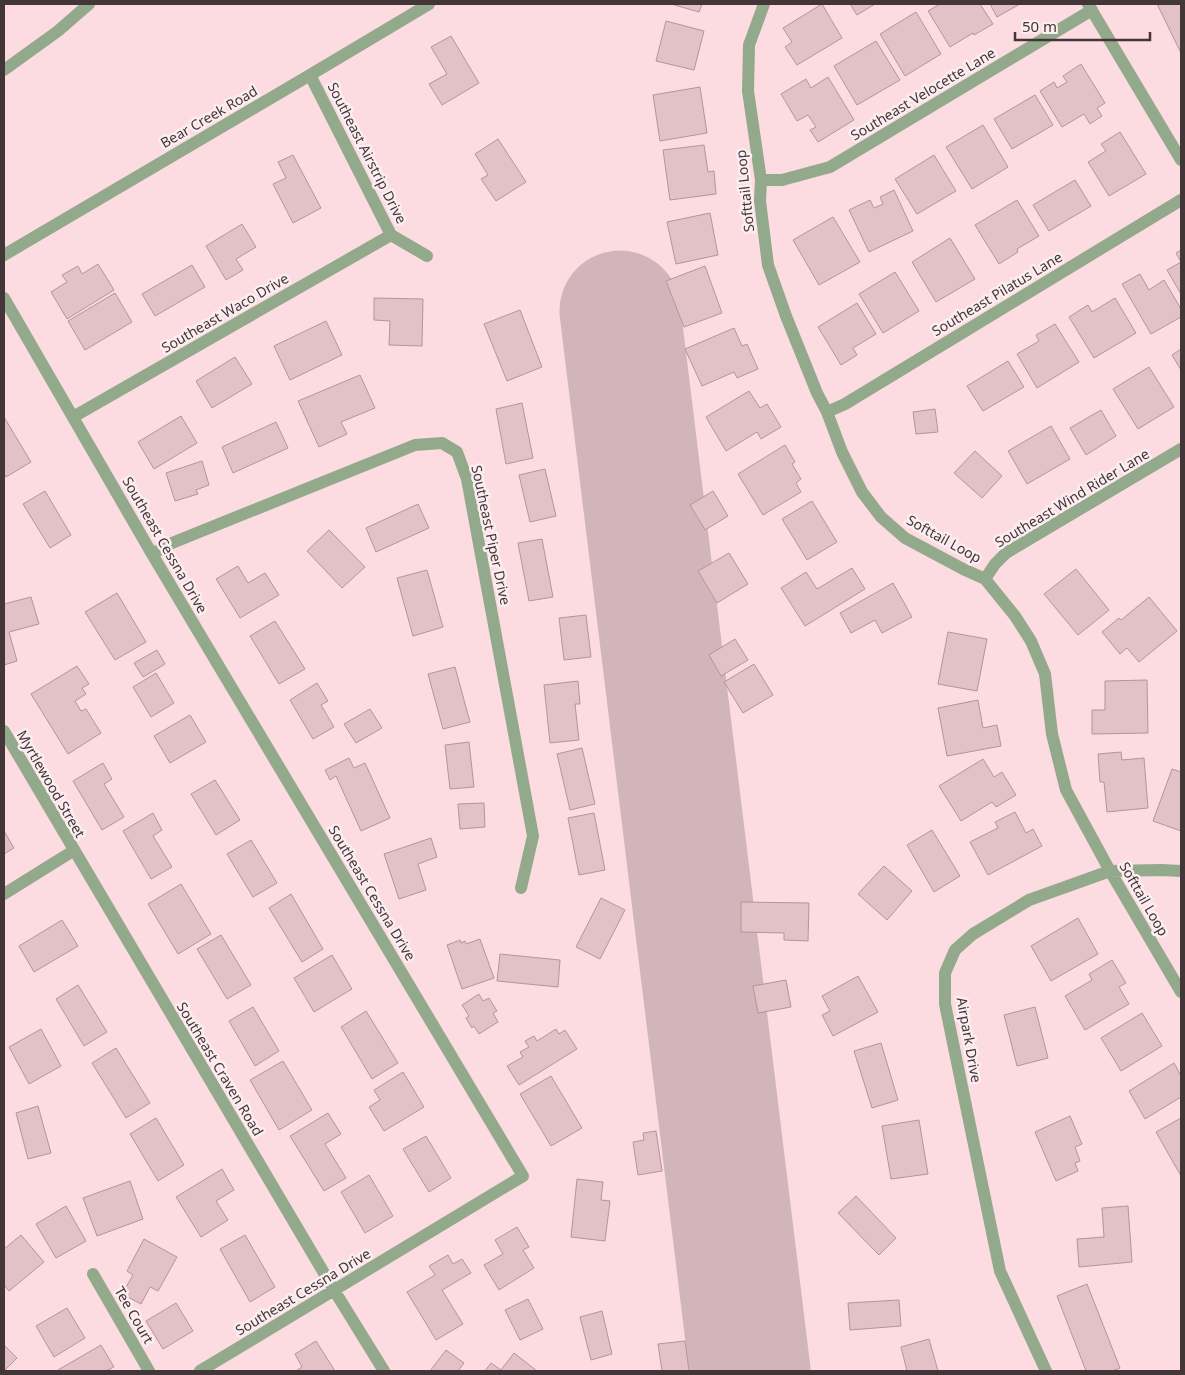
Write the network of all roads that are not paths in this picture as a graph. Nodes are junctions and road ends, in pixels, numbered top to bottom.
1 (89, 4) edge
2 (429, 4) edge
3 (764, 4) edge
4 (1090, 7) edge
5 (4, 70) edge
6 (310, 76) junction
7 (1181, 160) edge
8 (761, 180) junction
9 (1181, 200) edge
10 (391, 235) junction
11 (4, 255) edge
12 (427, 256) dead end
13 (4, 298) edge
14 (827, 412) junction
15 (73, 416) junction
16 (1181, 449) edge
17 (152, 554) junction
18 (985, 579) junction
19 (4, 731) edge
20 (73, 851) junction
21 (1110, 871) junction
22 (1181, 871) edge
23 (521, 888) dead end
24 (4, 894) edge
25 (1181, 992) edge
26 (93, 1274) dead end
27 (334, 1290) junction
28 (149, 1371) edge
29 (200, 1371) edge
30 (384, 1371) edge
31 (1046, 1371) edge

1 - 5 street
2 - 6 street, Bear Creek Road
3 - 8 street, Softtail Loop
4 - 7 street
4 - 8 street, Southeast Velocette Lane
6 - 10 street, Southeast Airstrip Drive
6 - 11 street, Bear Creek Road
8 - 14 street, Softtail Loop
9 - 14 street, Southeast Pilatus Lane
10 - 12 street, Southeast Airstrip Drive
10 - 15 street, Southeast Waco Drive
13 - 15 street, Southeast Cessna Drive
14 - 18 street, Softtail Loop
15 - 17 street, Southeast Cessna Drive
16 - 18 street, Southeast Wind Rider Lane
17 - 23 street, Southeast Piper Drive
17 - 27 street, Southeast Cessna Drive
18 - 21 street, Softtail Loop
19 - 20 street, Myrtlewood Street
20 - 24 street
20 - 27 street, Southeast Craven Road
21 - 22 street, Airpark Drive
21 - 25 street, Softtail Loop
21 - 31 street, Airpark Drive
26 - 28 street, Tee Court
27 - 29 street, Southeast Cessna Drive
27 - 30 street, Southeast Craven Road

